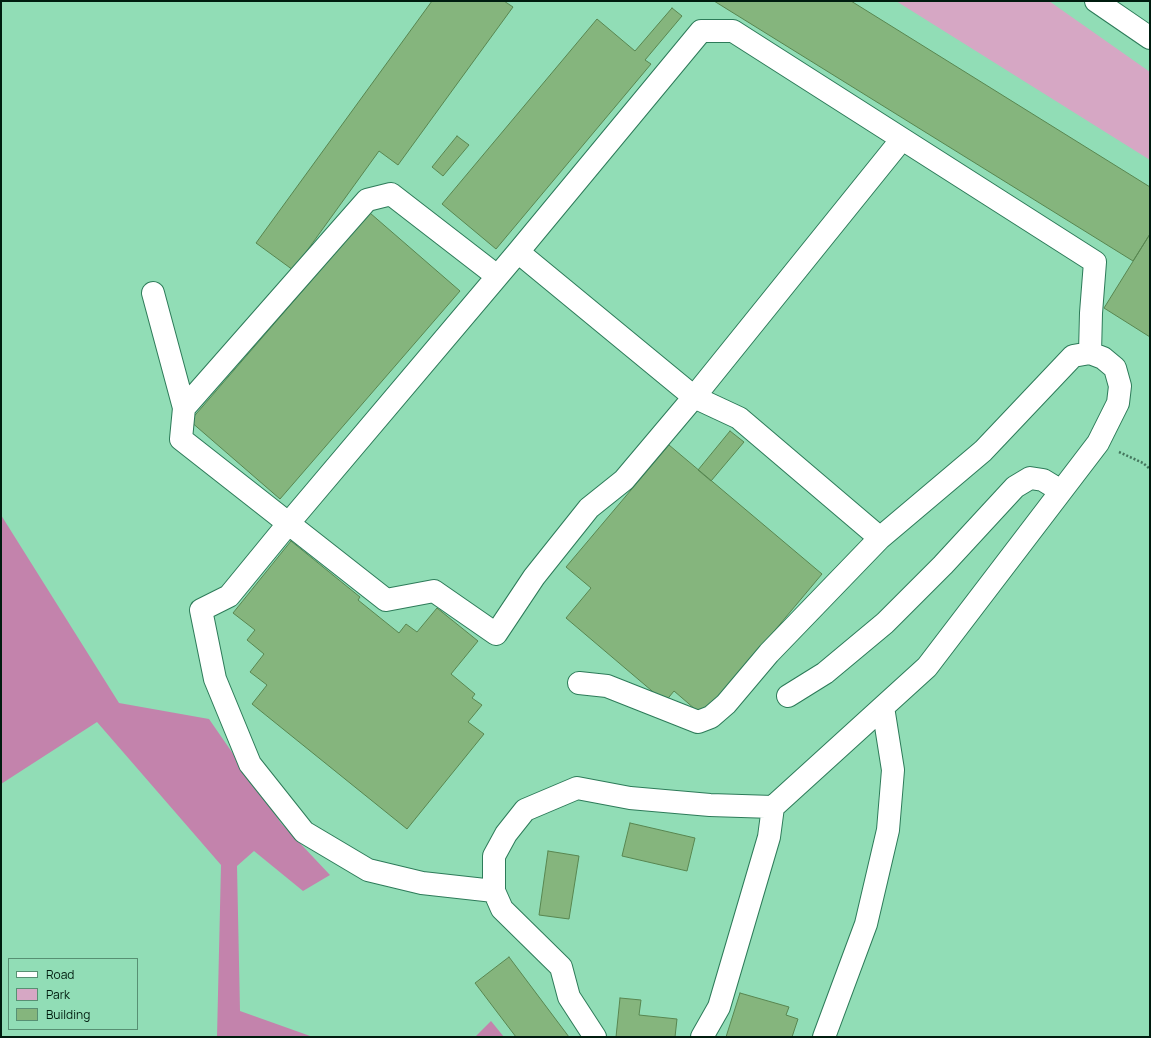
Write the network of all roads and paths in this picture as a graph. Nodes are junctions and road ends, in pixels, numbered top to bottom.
1 (1096, 1) edge
2 (1150, 38) edge
3 (902, 139) junction
4 (518, 252) junction
5 (497, 276) junction
6 (153, 293) dead end
7 (1090, 353) junction
8 (694, 397) junction
9 (184, 408) junction
10 (1098, 443) junction
11 (1150, 469) edge
12 (1061, 491) junction
13 (288, 524) junction
14 (880, 538) junction
15 (579, 683) dead end
16 (788, 696) dead end
17 (883, 707) junction
18 (773, 807) junction
19 (494, 891) junction
20 (595, 1037) edge
21 (702, 1037) edge
22 (824, 1037) edge

1 - 2 street
3 - 4 street
3 - 7 street
3 - 8 street
4 - 5 street
4 - 8 street
5 - 9 street
5 - 13 street
6 - 9 street
7 - 10 street
7 - 14 street
8 - 13 street
8 - 14 street
9 - 13 street
10 - 11 path
10 - 12 street
12 - 16 street
12 - 17 street
13 - 19 street
14 - 15 street
17 - 18 street
17 - 22 street
18 - 19 street
18 - 21 street
19 - 20 street

